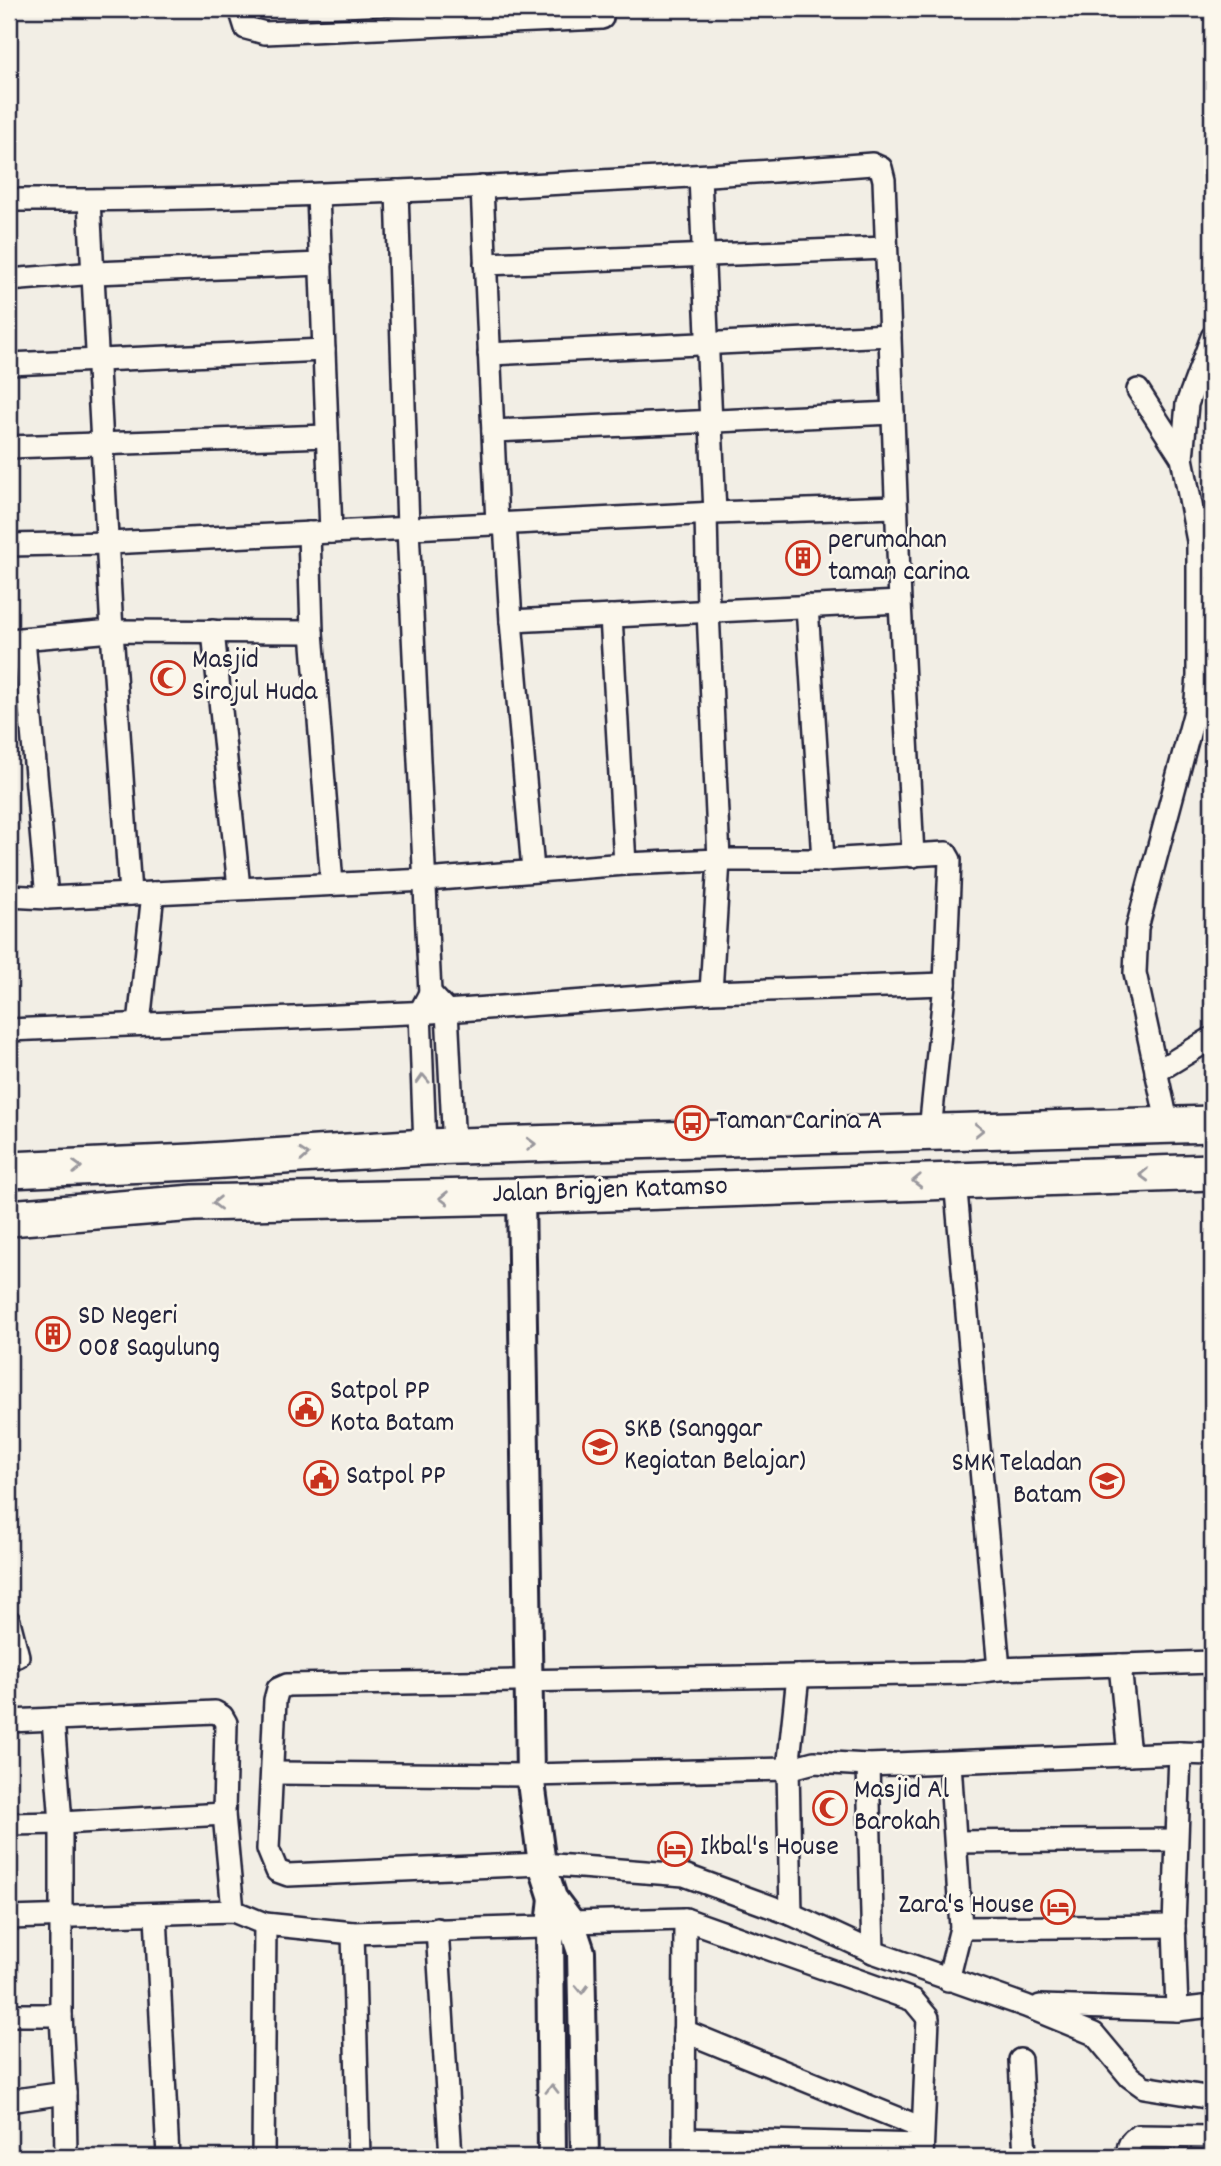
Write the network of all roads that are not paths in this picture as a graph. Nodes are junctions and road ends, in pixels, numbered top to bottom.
1 (240, 9) edge
2 (525, 15) edge
3 (602, 18) dead end
4 (700, 177) junction
5 (482, 187) junction
6 (397, 191) junction
7 (318, 195) junction
8 (9, 200) edge
9 (89, 201) junction
10 (886, 248) junction
11 (704, 256) junction
12 (321, 264) junction
13 (485, 264) junction
14 (95, 273) junction
15 (9, 280) edge
16 (890, 335) junction
17 (707, 343) junction
18 (1210, 347) edge
19 (324, 350) junction
20 (489, 354) junction
21 (99, 360) junction
22 (9, 364) edge
23 (1138, 390) dead end
24 (893, 413) junction
25 (711, 421) junction
26 (493, 431) junction
27 (327, 436) junction
28 (104, 442) junction
29 (9, 447) edge
30 (1182, 458) junction
31 (897, 507) junction
32 (711, 513) junction
33 (501, 524) junction
34 (408, 528) junction
35 (331, 532) junction
36 (309, 533) junction
37 (109, 543) junction
38 (9, 545) edge
39 (900, 602) junction
40 (807, 606) junction
41 (708, 610) junction
42 (611, 616) junction
43 (511, 621) junction
44 (112, 631) junction
45 (213, 631) junction
46 (312, 632) junction
47 (16, 640) edge
48 (1205, 676) edge
49 (913, 856) junction
50 (719, 860) junction
51 (823, 860) junction
52 (625, 864) junction
53 (533, 870) junction
54 (426, 880) junction
55 (332, 884) junction
56 (239, 888) junction
57 (153, 893) junction
58 (130, 894) junction
59 (9, 896) edge
60 (47, 898) junction
61 (945, 984) junction
62 (711, 992) junction
63 (430, 993) junction
64 (447, 1011) junction
65 (420, 1012) junction
66 (139, 1024) junction
67 (9, 1030) edge
68 (1212, 1038) edge
69 (1156, 1072) junction
70 (1212, 1124) edge
71 (1168, 1126) junction
72 (930, 1131) junction
73 (440, 1147) junction
74 (9, 1170) edge
75 (1212, 1172) edge
76 (955, 1180) junction
77 (521, 1196) junction
78 (9, 1218) edge
79 (9, 1621) edge
80 (18, 1656) dead end
81 (1212, 1662) edge
82 (1120, 1665) junction
83 (999, 1669) junction
84 (798, 1676) junction
85 (528, 1680) junction
86 (53, 1719) junction
87 (9, 1721) edge
88 (1180, 1753) junction
89 (1212, 1754) edge
90 (1129, 1755) junction
91 (950, 1763) junction
92 (868, 1765) junction
93 (788, 1769) junction
94 (273, 1773) junction
95 (530, 1775) junction
96 (224, 1814) junction
97 (9, 1824) edge
98 (61, 1824) junction
99 (1176, 1840) junction
100 (956, 1842) junction
101 (542, 1864) junction
102 (233, 1912) junction
103 (790, 1914) junction
104 (156, 1915) junction
105 (62, 1917) junction
106 (9, 1918) edge
107 (685, 1919) junction
108 (265, 1924) junction
109 (1174, 1926) junction
110 (961, 1928) junction
111 (437, 1929) junction
112 (353, 1933) junction
113 (557, 1933) junction
114 (873, 1952) junction
115 (948, 1980) junction
116 (1026, 2006) junction
117 (1212, 2006) edge
118 (1177, 2010) junction
119 (9, 2015) edge
120 (61, 2015) junction
121 (684, 2031) junction
122 (1020, 2060) dead end
123 (65, 2093) junction
124 (1212, 2098) edge
125 (9, 2101) edge
126 (1212, 2137) edge
127 (922, 2144) edge
128 (684, 2148) edge
129 (66, 2157) edge
130 (168, 2157) edge
131 (263, 2157) edge
132 (359, 2157) edge
133 (452, 2157) edge
134 (552, 2157) edge
135 (585, 2157) edge
136 (1025, 2157) edge
137 (1128, 2157) edge

1 - 2 street
2 - 3 street
4 - 5 street
4 - 10 street
4 - 11 street
5 - 6 street
5 - 13 street
6 - 7 street
6 - 34 street
7 - 9 street
7 - 12 street
8 - 9 street
9 - 14 street
10 - 11 street
10 - 16 street
11 - 13 street
11 - 17 street
12 - 14 street
12 - 19 street
13 - 20 street
14 - 15 street
14 - 21 street
16 - 17 street
16 - 24 street
17 - 20 street
17 - 25 street
18 - 30 street
19 - 21 street
19 - 27 street
20 - 26 street
21 - 22 street
21 - 28 street
23 - 30 street
24 - 25 street
24 - 31 street
25 - 26 street
25 - 32 street
26 - 33 street
27 - 28 street
27 - 35 street
28 - 29 street
28 - 37 street
30 - 48 street
31 - 32 street
31 - 39 street
32 - 33 street
32 - 41 street
33 - 34 street
33 - 43 street
34 - 35 street
34 - 54 street
35 - 36 street
36 - 37 street
36 - 46 street
37 - 38 street
37 - 44 street
39 - 40 street
39 - 49 street
40 - 41 street
40 - 51 street
41 - 42 street
41 - 50 street
42 - 43 street
42 - 52 street
43 - 53 street
44 - 45 street
44 - 47 street
44 - 58 street
45 - 46 street
45 - 56 street
46 - 55 street
47 - 60 street
48 - 69 street
49 - 51 street
49 - 61 street
50 - 51 street
50 - 52 street
50 - 62 street
52 - 53 street
53 - 54 street
54 - 55 street
54 - 63 street
55 - 56 street
56 - 57 street
57 - 58 street
57 - 66 street
58 - 60 street
59 - 60 street
61 - 62 street
61 - 72 street
62 - 64 street
63 - 64 street
63 - 65 street
64 - 65 street
64 - 73 street
65 - 66 street
73 -> 65 street
66 - 67 street
68 - 69 street
69 - 71 street
70 - 71 highway, Jalan Brigjen Katamso
72 -> 71 highway, Jalan Brigjen Katamso
73 -> 72 highway, Jalan Brigjen Katamso
74 -> 73 highway, Jalan Brigjen Katamso
75 -> 76 highway, Jalan Brigjen Katamso
76 -> 77 highway, Jalan Brigjen Katamso
76 - 83 street
77 -> 78 highway, Jalan Brigjen Katamso
77 - 85 street
79 - 80 street
81 - 82 street
82 - 83 street
82 - 90 street
83 - 84 street
84 - 85 street
84 - 93 street
85 - 94 street
85 - 95 street
86 - 87 street
86 - 96 street
86 - 98 street
88 - 89 street
88 - 90 street
88 - 99 street
90 - 91 street
91 - 92 street
91 - 100 street
92 - 93 street
92 - 114 street
93 - 95 street
93 - 103 street
94 - 95 street
94 - 101 street
95 - 101 street
96 - 98 street
96 - 102 street
97 - 98 street
98 - 105 street
99 - 100 street
99 - 109 street
100 - 110 street
101 - 103 street
101 - 113 street
102 - 104 street
102 - 108 street
103 - 114 street
104 - 105 street
104 - 130 street
105 - 106 street
105 - 120 street
107 - 113 street
107 - 121 street
107 - 127 street
108 - 112 street
108 - 131 street
109 - 110 street
109 - 118 street
110 - 115 street
111 - 112 street
111 - 113 street
111 - 133 street
112 - 132 street
134 -> 113 street
113 -> 135 street
114 - 115 street
115 - 116 street
116 - 118 street
116 - 124 street
117 - 118 street
119 - 120 street
120 - 123 street
121 - 127 street
121 - 128 street
122 - 136 street
123 - 125 street
123 - 129 street
126 - 137 street
127 - 128 street

